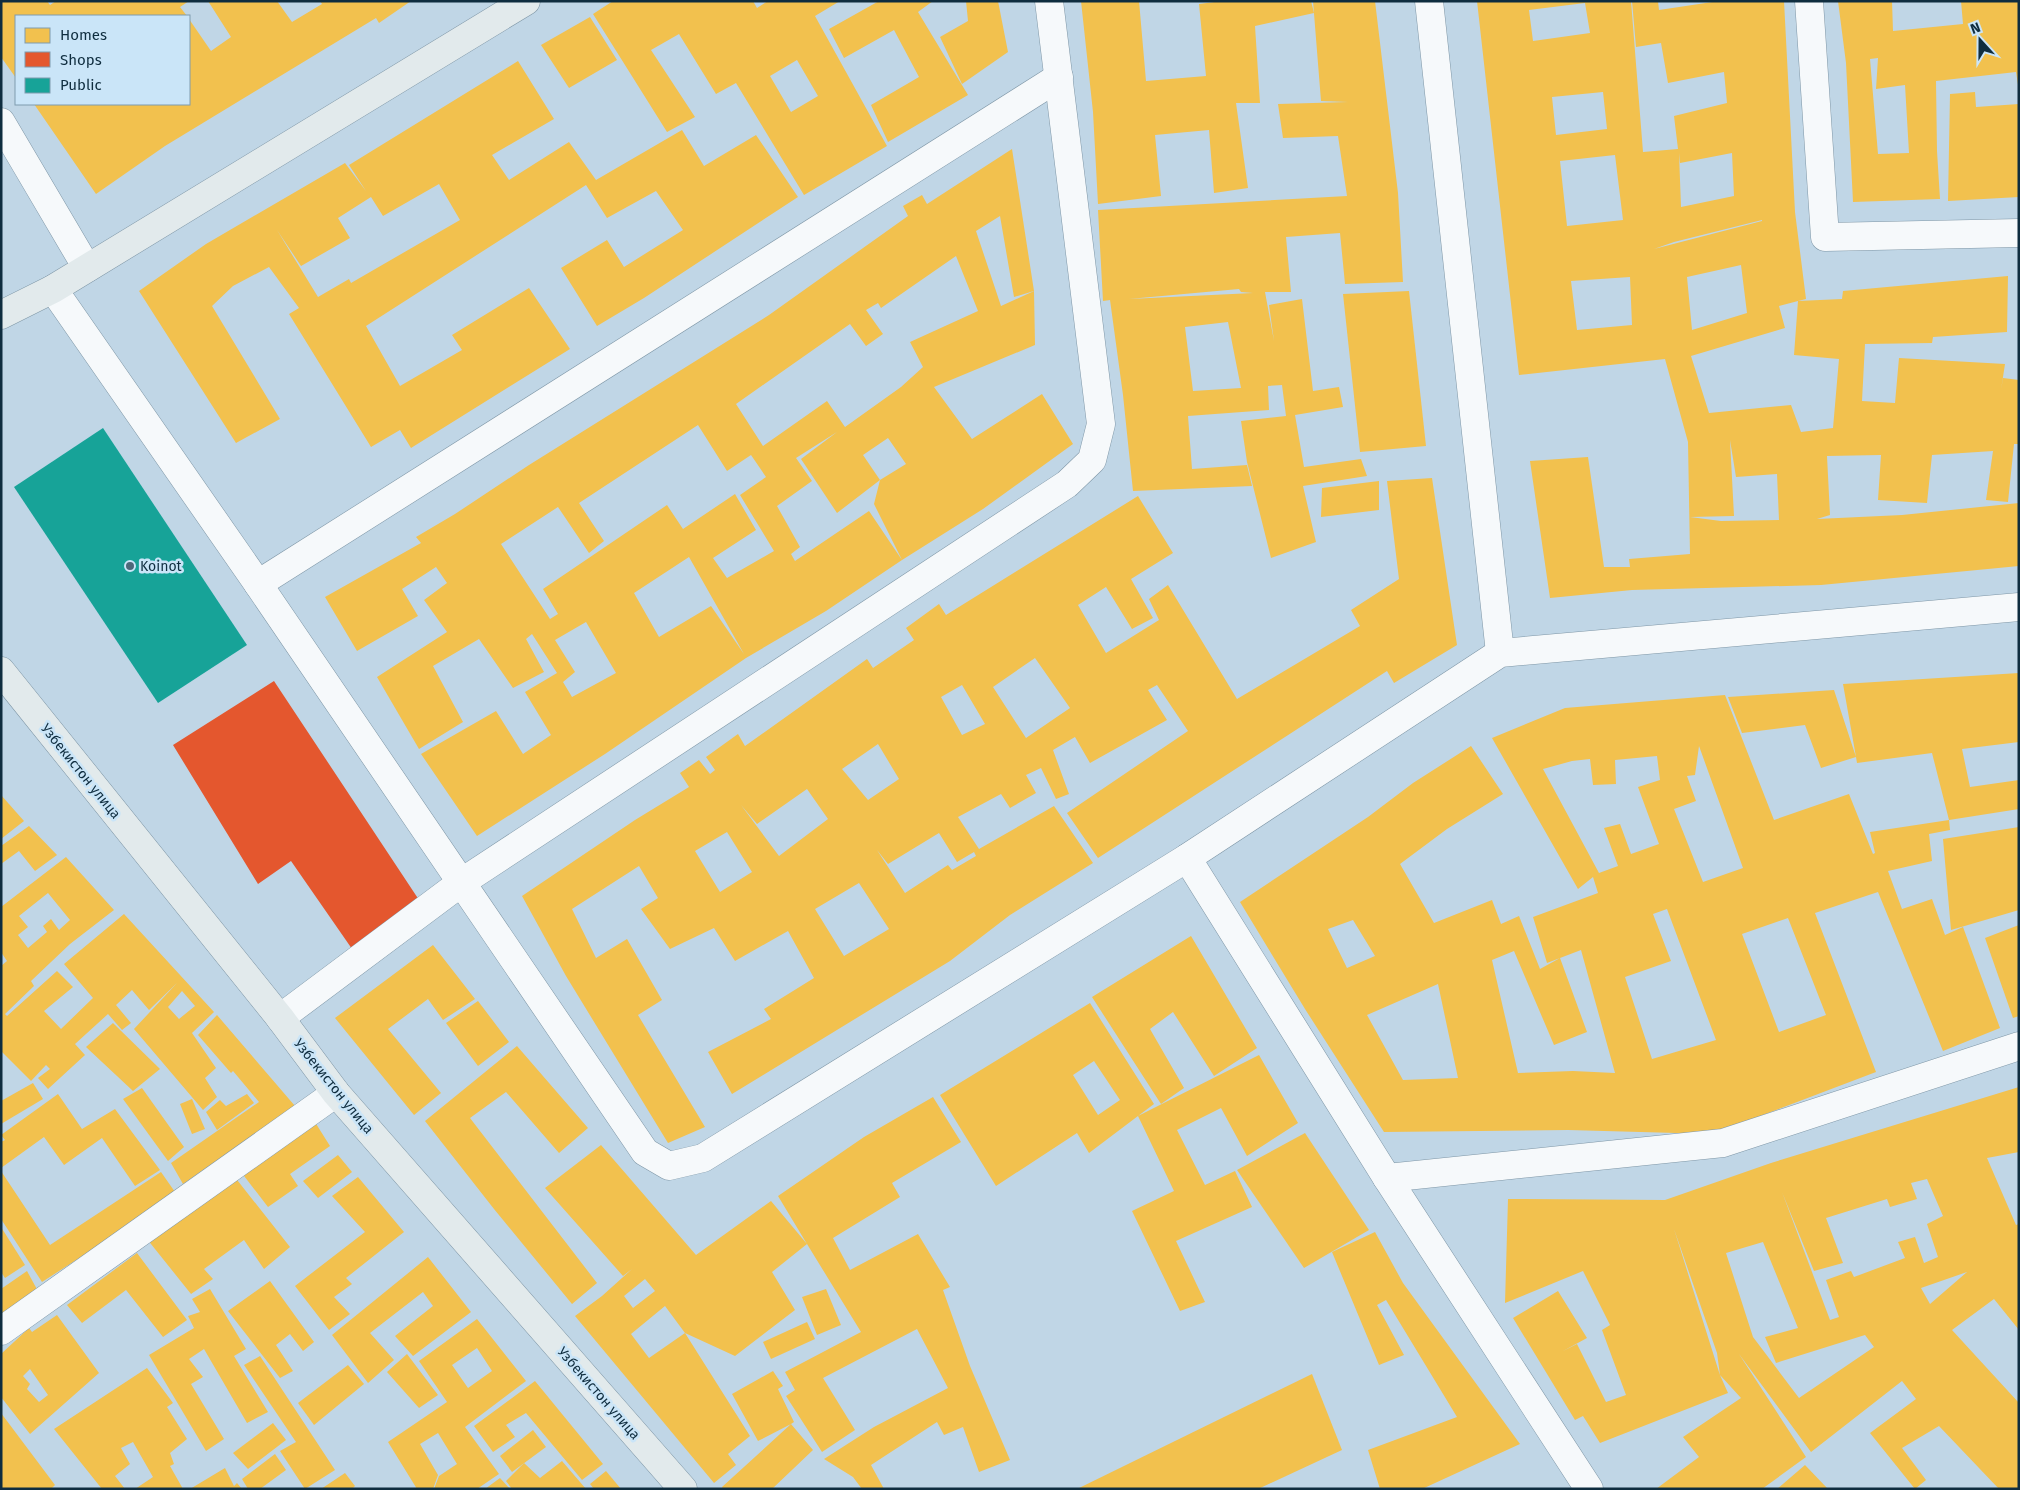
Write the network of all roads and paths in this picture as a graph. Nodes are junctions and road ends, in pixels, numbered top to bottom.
1 (526, 1) edge
2 (1050, 1) edge
3 (1428, 1) edge
4 (1809, 1) edge
5 (1059, 78) junction
6 (1, 122) edge
7 (2019, 233) edge
8 (87, 268) junction
9 (53, 289) junction
10 (1, 315) edge
11 (258, 584) junction
12 (2019, 607) edge
13 (1500, 652) junction
14 (1, 671) edge
15 (1187, 858) junction
16 (462, 882) junction
17 (280, 1018) junction
18 (2019, 1046) edge
19 (336, 1093) junction
20 (1387, 1178) junction
21 (1, 1331) edge
22 (683, 1489) edge
23 (1589, 1489) edge

1 - 8 main road
2 - 5 street
3 - 13 street
4 - 7 street
5 - 11 street
5 - 16 street
6 - 8 street
8 - 9 main road
9 - 10 main road
9 - 11 street
11 - 16 street
12 - 13 street
13 - 15 street
14 - 17 main road, Узбекистон улица
15 - 16 street
15 - 20 street
16 - 17 street
17 - 19 main road, Узбекистон улица
18 - 20 street
19 - 21 street
19 - 22 main road, Узбекистон улица
20 - 23 street

